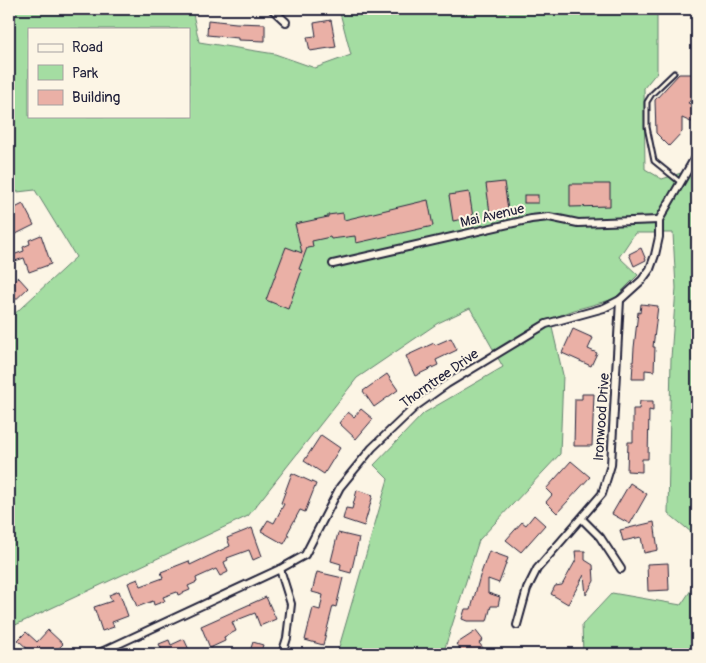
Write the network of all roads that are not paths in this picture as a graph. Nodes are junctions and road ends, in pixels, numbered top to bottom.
1 (272, 9) edge
2 (286, 22) dead end
3 (674, 73) dead end
4 (697, 160) edge
5 (680, 182) junction
6 (659, 220) junction
7 (333, 264) dead end
8 (620, 300) junction
9 (582, 519) junction
10 (280, 569) junction
11 (621, 570) dead end
12 (517, 625) dead end
13 (97, 654) edge
14 (282, 654) edge

1 - 2 street
3 - 5 lane
4 - 5 street, Thorntree Drive
5 - 6 street, Thorntree Drive
6 - 7 street, Mai Avenue
6 - 8 street, Thorntree Drive
8 - 9 street, Ironwood Drive
8 - 10 street, Thorntree Drive
9 - 11 street
9 - 12 street, Ironwood Drive
10 - 13 street, Thorntree Drive
10 - 14 street

